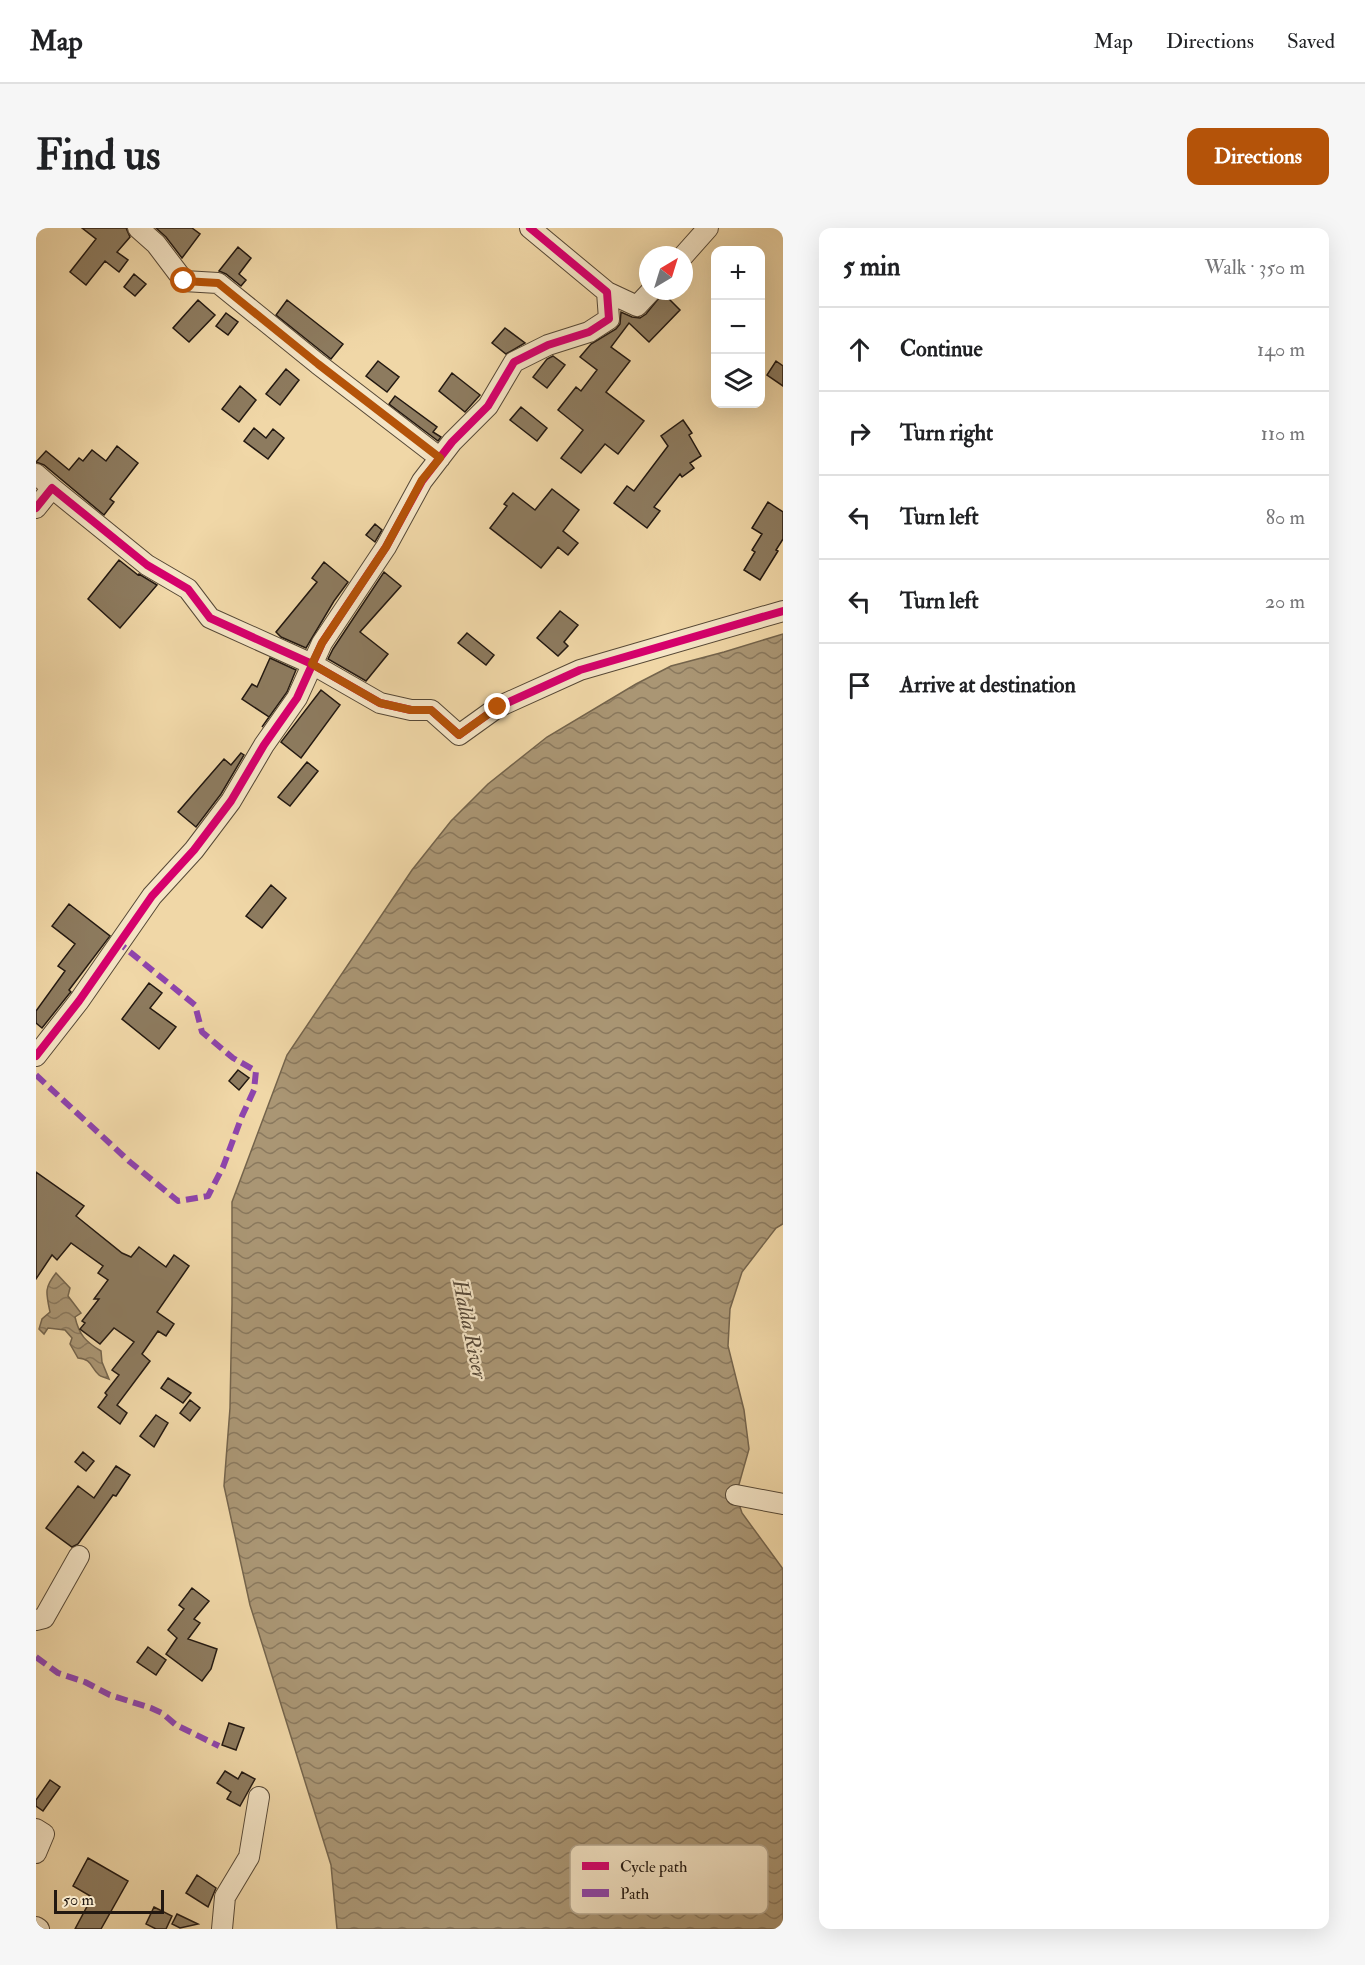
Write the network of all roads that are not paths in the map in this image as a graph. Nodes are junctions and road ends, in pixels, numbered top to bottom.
1 (138, 228) edge
2 (530, 228) edge
3 (708, 228) edge
4 (692, 246) edge
5 (607, 292) junction
6 (643, 300) edge
7 (440, 458) junction
8 (36, 474) edge
9 (52, 488) junction
10 (36, 508) edge
11 (783, 611) edge
12 (312, 664) junction
13 (36, 1056) edge
14 (736, 1495) dead end
15 (783, 1504) edge
16 (79, 1556) dead end
17 (36, 1620) edge
18 (259, 1797) dead end
19 (36, 1829) edge
20 (36, 1853) edge
21 (222, 1929) edge

1 - 7 street
2 - 5 street
3 - 4 street
5 - 6 street
5 - 7 street
7 - 12 street
8 - 9 street
9 - 10 street
9 - 12 street
11 - 12 street
12 - 13 street
14 - 15 street
16 - 17 street
18 - 21 street
19 - 20 street

